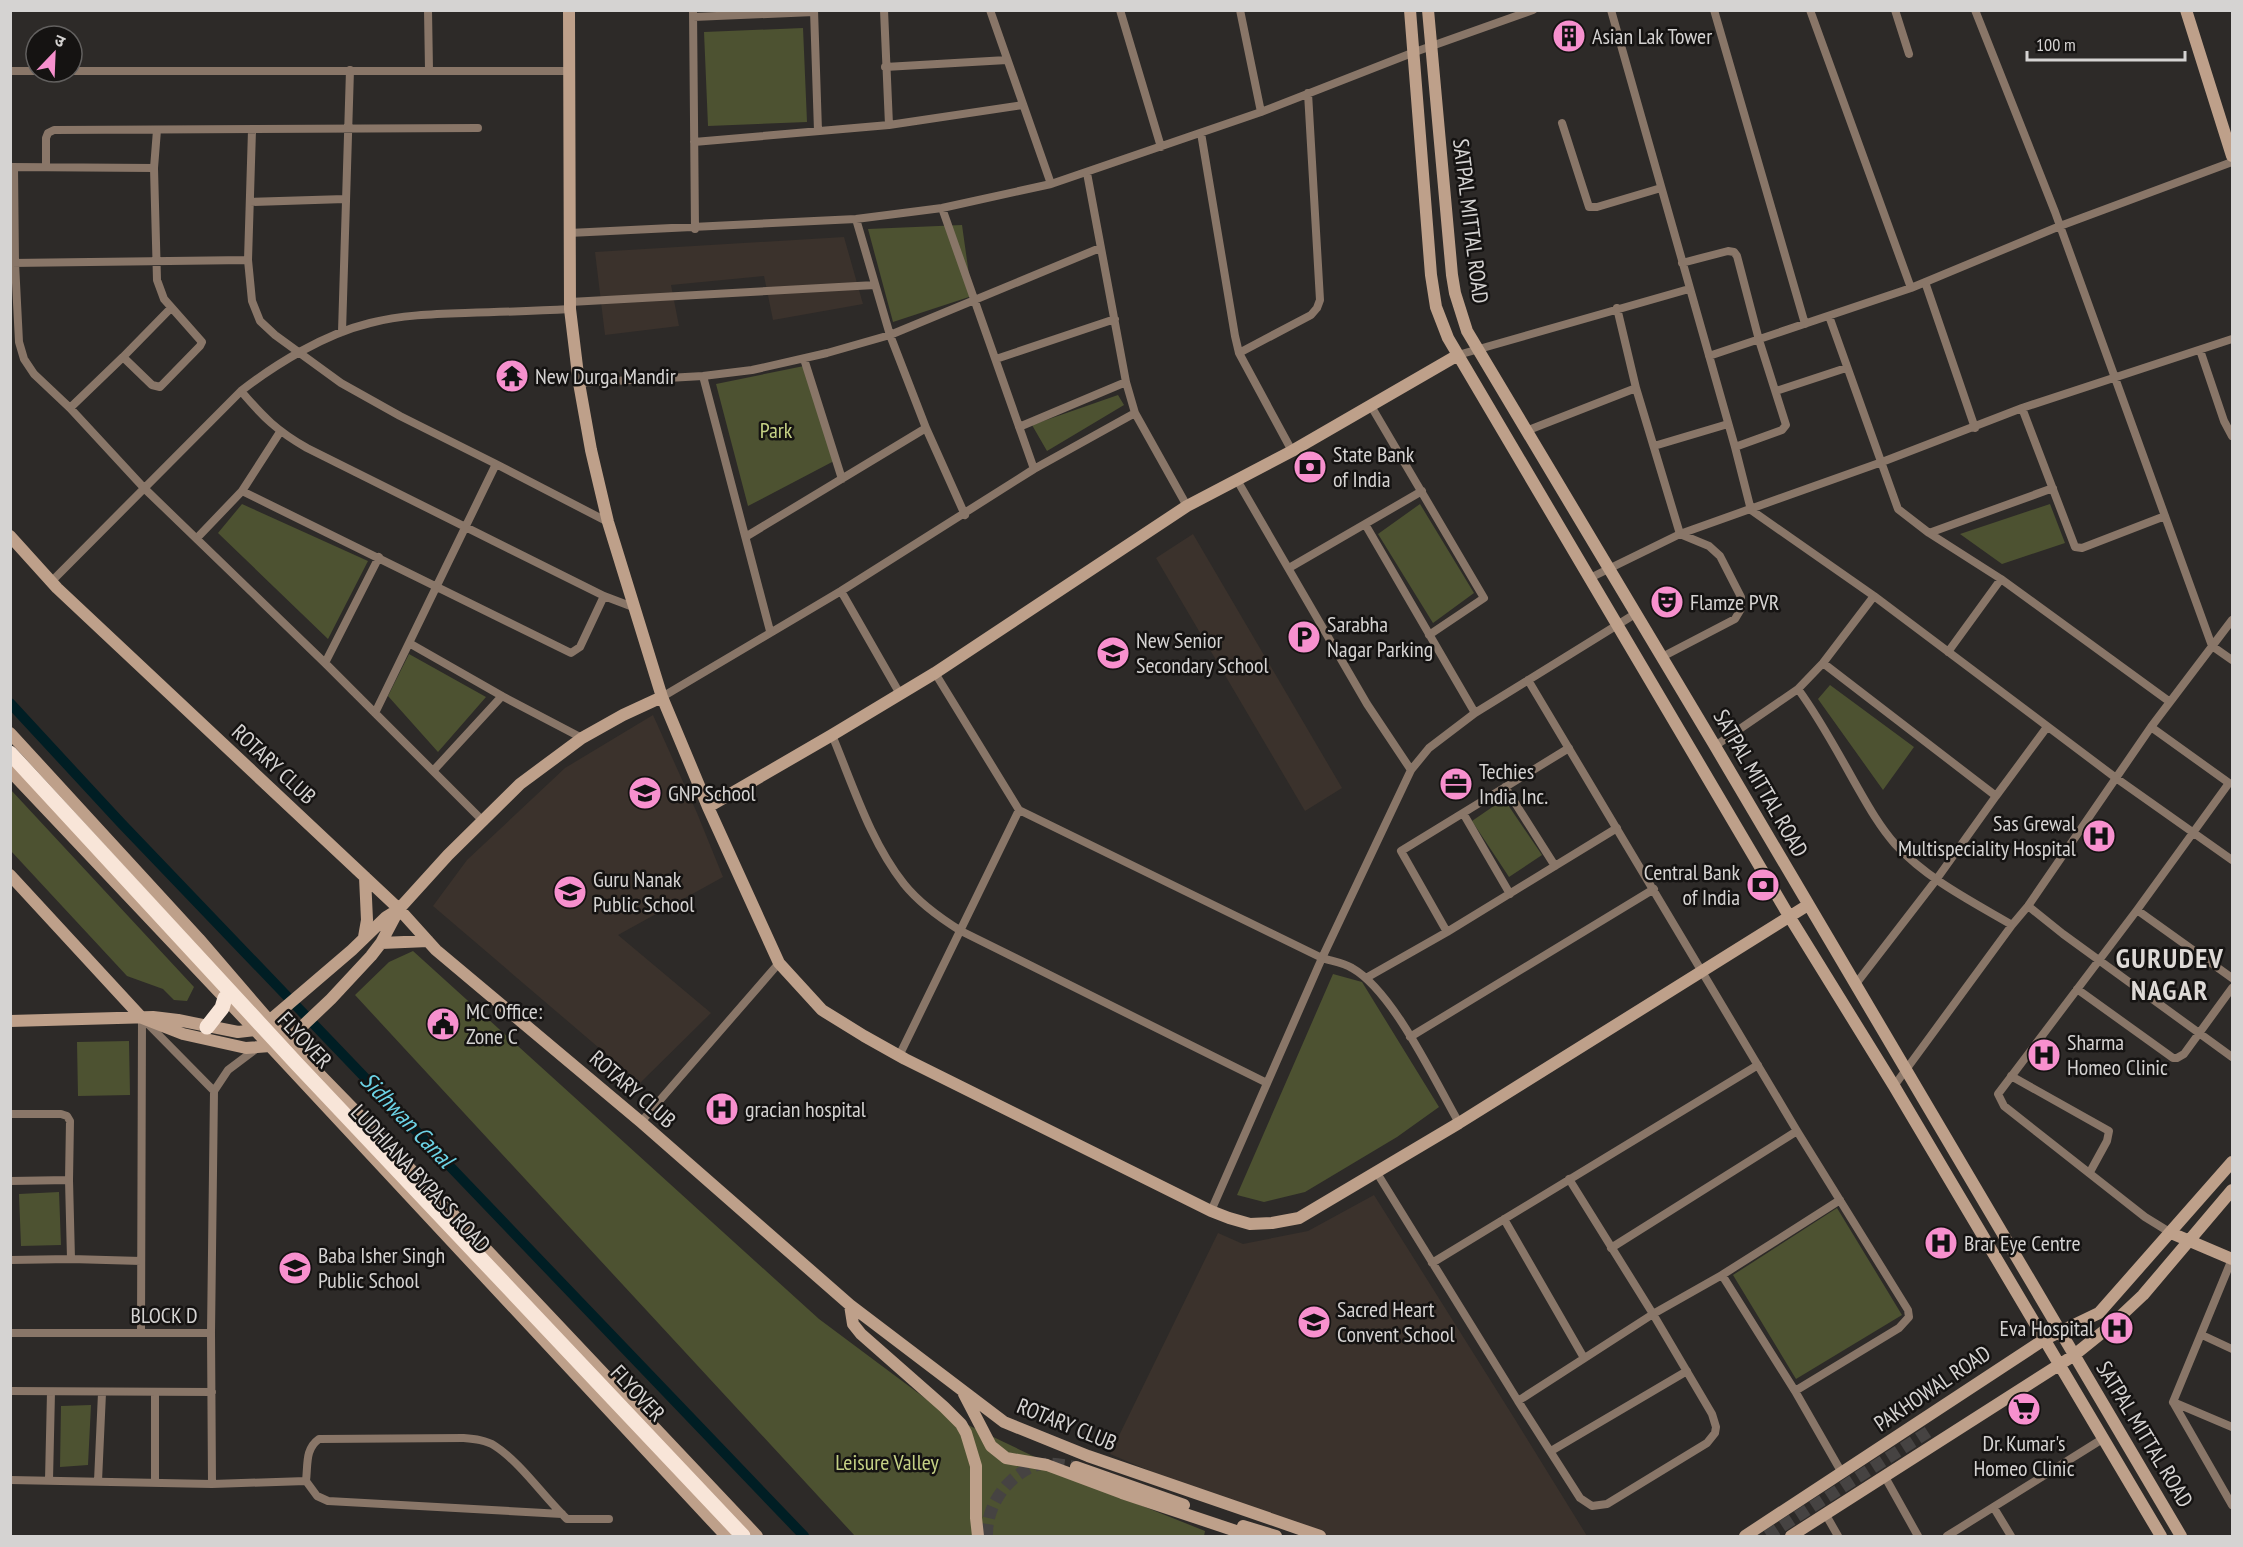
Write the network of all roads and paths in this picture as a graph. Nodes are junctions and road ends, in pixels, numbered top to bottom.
1 (428, 10) edge
2 (568, 10) edge
3 (884, 10) edge
4 (990, 10) edge
5 (1120, 10) edge
6 (1240, 10) edge
7 (1410, 10) edge
8 (1428, 10) edge
9 (1533, 10) edge
10 (1611, 10) edge
11 (1714, 10) edge
12 (1810, 10) edge
13 (1894, 10) edge
14 (1975, 10) edge
15 (2186, 10) edge
16 (814, 11) edge
17 (693, 14) edge
18 (1516, 14) edge
19 (1430, 47) junction
20 (1412, 53) junction
21 (1909, 54) dead end
22 (1007, 60) junction
23 (885, 67) junction
24 (350, 70) junction
25 (429, 70) junction
26 (84, 71) edge
27 (569, 71) junction
28 (1308, 93) junction
29 (1023, 105) junction
30 (1261, 112) junction
31 (1562, 123) dead end
32 (889, 125) junction
33 (478, 128) dead end
34 (347, 129) junction
35 (157, 130) junction
36 (252, 130) junction
37 (818, 131) junction
38 (1201, 133) junction
39 (694, 142) junction
40 (1161, 147) junction
41 (2232, 156) edge
42 (2232, 162) edge
43 (12, 167) edge
44 (46, 167) junction
45 (154, 168) junction
46 (1087, 173) junction
47 (1051, 184) junction
48 (1662, 188) junction
49 (345, 199) junction
50 (250, 202) junction
51 (942, 208) junction
52 (856, 219) junction
53 (2060, 226) junction
54 (695, 229) junction
55 (569, 233) junction
56 (1100, 248) junction
57 (248, 260) junction
58 (157, 261) junction
59 (13, 263) edge
60 (1682, 264) junction
61 (1925, 282) junction
62 (875, 285) junction
63 (1911, 288) junction
64 (1689, 289) junction
65 (973, 300) junction
66 (570, 306) junction
67 (171, 308) junction
68 (1617, 308) junction
69 (1829, 316) junction
70 (1115, 319) junction
71 (1805, 324) junction
72 (342, 332) junction
73 (890, 336) junction
74 (2232, 339) edge
75 (1759, 340) junction
76 (1477, 349) junction
77 (2200, 350) junction
78 (299, 353) junction
79 (1239, 353) junction
80 (1458, 355) junction
81 (1708, 356) junction
82 (123, 357) junction
83 (804, 359) junction
84 (996, 359) junction
85 (1846, 368) junction
86 (703, 376) junction
87 (2114, 379) junction
88 (1126, 382) junction
89 (579, 383) junction
90 (1636, 388) junction
91 (241, 391) junction
92 (1776, 391) junction
93 (1371, 406) junction
94 (70, 408) junction
95 (2022, 408) junction
96 (1135, 413) junction
97 (1728, 424) junction
98 (1019, 427) junction
99 (926, 428) junction
100 (1975, 428) junction
101 (1526, 431) junction
102 (280, 432) junction
103 (2232, 436) edge
104 (1654, 446) junction
105 (1735, 447) junction
106 (1292, 451) junction
107 (1882, 462) junction
108 (496, 464) junction
109 (1034, 469) junction
110 (842, 479) junction
111 (1237, 480) junction
112 (144, 488) junction
113 (2053, 488) junction
114 (242, 491) junction
115 (1422, 491) junction
116 (1187, 506) junction
117 (1751, 510) junction
118 (965, 515) junction
119 (2165, 516) junction
120 (608, 522) junction
121 (1365, 524) junction
122 (466, 526) junction
123 (1929, 533) junction
124 (1680, 534) junction
125 (10, 536) edge
126 (747, 536) junction
127 (197, 538) junction
128 (379, 557) junction
129 (1289, 568) junction
130 (1608, 569) junction
131 (1590, 578) junction
132 (2001, 579) junction
133 (51, 582) junction
134 (437, 586) junction
135 (841, 591) junction
136 (604, 596) junction
137 (1874, 596) junction
138 (633, 607) junction
139 (1635, 614) junction
140 (2232, 620) edge
141 (1618, 624) junction
142 (770, 631) junction
143 (1429, 636) junction
144 (409, 643) junction
145 (2212, 646) junction
146 (1948, 652) junction
147 (1662, 657) junction
148 (2232, 660) edge
149 (325, 663) junction
150 (1823, 663) junction
151 (935, 673) junction
152 (1528, 680) junction
153 (1798, 689) junction
154 (900, 694) junction
155 (502, 696) junction
156 (662, 697) junction
157 (2170, 702) junction
158 (375, 713) junction
159 (1475, 713) junction
160 (2048, 727) junction
161 (2151, 728) junction
162 (10, 733) edge
163 (832, 735) junction
164 (582, 738) junction
165 (1715, 746) junction
166 (1569, 748) junction
167 (10, 753) edge
168 (1411, 770) junction
169 (10, 771) edge
170 (433, 771) junction
171 (2116, 778) junction
172 (2231, 785) edge
173 (1505, 787) junction
174 (1996, 796) junction
175 (708, 807) junction
176 (1019, 810) junction
177 (1463, 813) junction
178 (484, 822) junction
179 (1617, 828) junction
180 (2193, 832) junction
181 (2232, 860) edge
182 (1555, 866) junction
183 (10, 875) edge
184 (365, 877) junction
185 (1936, 880) junction
186 (1654, 889) junction
187 (1510, 894) junction
188 (1808, 905) junction
189 (2028, 906) junction
190 (399, 909) junction
191 (2137, 910) junction
192 (1789, 916) junction
193 (2012, 925) junction
194 (961, 931) junction
195 (1447, 932) junction
196 (364, 938) junction
197 (428, 941) junction
198 (381, 943) junction
199 (1322, 958) junction
200 (2099, 960) junction
201 (779, 963) junction
202 (1700, 970) junction
203 (1366, 978) junction
204 (2232, 978) edge
205 (1855, 985) junction
206 (2232, 988) edge
207 (2077, 989) junction
208 (225, 998) junction
209 (142, 1018) junction
210 (13, 1019) edge
211 (272, 1020) junction
212 (207, 1027) junction
213 (255, 1030) junction
214 (2200, 1034) junction
215 (1410, 1037) junction
216 (289, 1038) junction
217 (263, 1047) junction
218 (899, 1056) junction
219 (2232, 1057) edge
220 (1758, 1065) junction
221 (1905, 1071) junction
222 (2011, 1076) junction
223 (1267, 1083) junction
224 (1894, 1086) junction
225 (214, 1091) junction
226 (10, 1114) edge
227 (641, 1122) junction
228 (1459, 1123) junction
229 (1797, 1131) junction
230 (2232, 1162) edge
231 (2090, 1172) junction
232 (1377, 1173) junction
233 (1569, 1179) junction
234 (69, 1180) junction
235 (10, 1181) edge
236 (2232, 1190) edge
237 (1840, 1200) junction
238 (1211, 1211) junction
239 (1504, 1219) junction
240 (2171, 1233) junction
241 (2189, 1240) junction
242 (1611, 1248) junction
243 (71, 1259) junction
244 (2232, 1259) edge
245 (10, 1260) edge
246 (141, 1261) junction
247 (1432, 1263) junction
248 (1722, 1275) junction
249 (850, 1305) junction
250 (1653, 1314) junction
251 (2061, 1330) junction
252 (141, 1332) junction
253 (10, 1333) edge
254 (212, 1333) junction
255 (2202, 1335) junction
256 (2045, 1339) junction
257 (2232, 1349) edge
258 (2073, 1356) junction
259 (1584, 1358) junction
260 (2061, 1365) junction
261 (1687, 1371) junction
262 (962, 1390) junction
263 (10, 1391) edge
264 (1795, 1391) junction
265 (51, 1392) junction
266 (212, 1392) junction
267 (102, 1393) junction
268 (155, 1393) junction
269 (1518, 1401) junction
270 (2173, 1402) junction
271 (2232, 1427) edge
272 (2104, 1438) junction
273 (1551, 1451) junction
274 (1076, 1467) tunnel mouth
275 (1842, 1473) junction
276 (1885, 1477) junction
277 (10, 1480) edge
278 (48, 1480) junction
279 (98, 1481) junction
280 (306, 1481) junction
281 (155, 1483) junction
282 (212, 1484) junction
283 (2232, 1505) edge
284 (1994, 1508) junction
285 (562, 1514) junction
286 (1826, 1515) junction
287 (609, 1519) dead end
288 (2156, 1535) edge
289 (726, 1536) edge
290 (744, 1536) edge
291 (757, 1536) edge
292 (978, 1536) edge
293 (1251, 1536) edge
294 (1276, 1536) edge
295 (1320, 1536) edge
296 (1745, 1536) edge
297 (1791, 1536) edge
298 (1838, 1536) edge
299 (1918, 1536) edge
300 (1947, 1536) edge
301 (2011, 1536) edge
302 (2181, 1536) edge

1 - 25 street
2 - 27 street
3 - 23 street
4 - 22 street
5 - 40 street
6 - 30 street
7 - 20 street, SATPAL MITTAL ROAD
8 - 19 street, SATPAL MITTAL ROAD
9 - 18 street
10 - 48 street
11 - 71 street
12 - 63 street
13 - 21 street
14 - 53 street
15 - 41 street
16 - 17 street
16 - 37 street
17 - 39 street
18 - 19 street
19 - 20 street
19 - 76 street, SATPAL MITTAL ROAD
20 - 28 street
20 - 80 street, SATPAL MITTAL ROAD
22 - 23 street
22 - 29 street
23 - 32 street
24 - 25 street
24 - 26 street
24 - 34 street
25 - 27 street
27 - 55 street
28 - 30 street
28 - 79 street
29 - 32 street
29 - 47 street
30 - 38 street
31 - 48 street
32 - 37 street
33 - 34 street
34 - 36 street
34 - 49 street
35 - 36 street
35 - 44 street
35 - 45 street
36 - 50 street
37 - 39 street
38 - 40 street
38 - 79 street
39 - 54 street
40 - 46 street
42 - 53 street
43 - 44 street
43 - 59 street
44 - 45 street
45 - 58 street
46 - 47 street
46 - 56 street
47 - 51 street
48 - 60 street
49 - 50 street
49 - 72 street
50 - 57 street
51 - 52 street
51 - 65 street
52 - 54 street
52 - 62 street
53 - 61 street
53 - 87 street
54 - 55 street
55 - 66 street
56 - 65 street
56 - 70 street
57 - 58 street
57 - 78 street
58 - 59 street
58 - 67 street
59 - 94 street
60 - 64 street
60 - 75 street
61 - 63 street
61 - 100 street
62 - 66 street
62 - 73 street
63 - 69 street
64 - 68 street
64 - 81 street
65 - 73 street
65 - 84 street
66 - 72 street
66 - 89 street
67 - 82 street
67 - 82 street
68 - 76 street
68 - 90 street
69 - 71 street
69 - 85 street
70 - 84 street
70 - 88 street
71 - 75 street
72 - 78 street
73 - 83 street
73 - 99 street
74 - 77 street
75 - 81 street
75 - 92 street
76 - 80 street
76 - 101 street, SATPAL MITTAL ROAD
77 - 87 street
77 - 103 street
78 - 91 street
78 - 108 street
79 - 106 street
80 - 93 street
80 - 131 street, SATPAL MITTAL ROAD
81 - 97 street
82 - 94 street
83 - 86 street
83 - 110 street
84 - 98 street
85 - 92 street
85 - 107 street
86 - 89 street
86 - 126 street
87 - 95 street
87 - 119 street
88 - 96 street
88 - 98 street
89 - 120 street
90 - 101 street
90 - 104 street
91 - 102 street
91 - 112 street
92 - 105 street
93 - 106 street
93 - 115 street
94 - 112 street
95 - 100 street
95 - 113 street
96 - 109 street
96 - 116 street
97 - 104 street
97 - 105 street
98 - 109 street
99 - 110 street
99 - 118 street
100 - 107 street
101 - 130 street, SATPAL MITTAL ROAD
102 - 114 street
102 - 122 street
104 - 124 street
105 - 117 street
106 - 111 street
107 - 117 street
107 - 123 street
108 - 120 street
108 - 122 street
109 - 118 street
110 - 126 street
111 - 116 street
111 - 129 street
112 - 127 street
112 - 133 street
113 - 119 street
113 - 123 street
114 - 127 street
114 - 128 street
115 - 121 street
115 - 143 street
116 - 151 street
117 - 124 street
117 - 137 street
118 - 135 street
119 - 145 street
120 - 138 street
121 - 129 street
121 - 143 street
122 - 134 street
122 - 136 street
123 - 132 street
124 - 130 street
124 - 147 street
125 - 133 street, ROTARY CLUB
126 - 142 street
127 - 149 street
128 - 134 street
128 - 149 street
129 - 168 street
130 - 131 street
130 - 139 street, SATPAL MITTAL ROAD
131 - 141 street, SATPAL MITTAL ROAD
132 - 146 street
132 - 157 street
133 - 184 street, ROTARY CLUB
134 - 136 street
134 - 144 street
135 - 142 street
135 - 154 street
136 - 138 street
137 - 146 street
137 - 150 street
138 - 156 street
139 - 141 street
139 - 147 street, SATPAL MITTAL ROAD
140 - 145 street
141 - 152 street
141 - 192 street, SATPAL MITTAL ROAD
142 - 156 street
143 - 159 street
144 - 155 street
144 - 158 street
145 - 148 street
145 - 157 street
146 - 160 street
147 - 165 street, SATPAL MITTAL ROAD
149 - 158 street
150 - 153 street
150 - 174 street
151 - 154 street
151 - 176 street
152 - 159 street
152 - 166 street
153 - 165 street
153 - 185 street
154 - 163 street
155 - 164 street
155 - 170 street
156 - 164 street
156 - 175 street
157 - 161 street
158 - 170 street
159 - 168 street
160 - 171 street
160 - 174 street
161 - 171 street
161 - 172 street
162 - 211 street
163 - 175 street
163 - 194 street
164 - 178 street
165 - 188 street, SATPAL MITTAL ROAD
166 - 173 street
166 - 179 street
167 - 290 highway, FLYOVER, bridge
168 - 199 street
169 - 208 street, LUDHIANA BYPASS ROAD
170 - 178 street
171 - 180 street
171 - 189 street
172 - 180 street
173 - 177 street
173 - 182 street
174 - 185 street
175 - 201 street
176 - 194 street
176 - 199 street
177 - 187 street
177 - 195 street
178 - 190 street
179 - 182 street
179 - 186 street
180 - 181 street
180 - 191 street
182 - 187 street
183 - 209 street
184 - 190 street, ROTARY CLUB
184 - 196 street
185 - 193 street
185 - 205 street
186 - 202 street
186 - 215 street
187 - 195 street
188 - 192 street
188 - 205 street, SATPAL MITTAL ROAD
189 - 193 street
189 - 200 street
190 - 196 street
190 - 197 street, ROTARY CLUB
190 - 198 street
191 - 200 street
191 - 204 street
192 - 202 street
192 - 224 street, SATPAL MITTAL ROAD
193 - 221 street
194 - 218 street
194 - 223 street
195 - 203 street
196 - 211 street
197 - 198 street
197 - 227 street, ROTARY CLUB
198 - 216 street
199 - 203 street
199 - 223 street
200 - 207 street
200 - 214 street
201 - 218 street
201 - 227 street
202 - 220 street
202 - 228 street
203 - 215 street
205 - 221 street, SATPAL MITTAL ROAD
206 - 214 street
207 - 214 street
207 - 222 street
208 - 212 highway
208 - 213 street, LUDHIANA BYPASS ROAD
209 - 210 street
209 - 212 street
209 - 217 street
209 - 225 street
209 - 246 street
211 - 213 street
211 - 216 street
212 - 213 street
213 - 217 street, LUDHIANA BYPASS ROAD
214 - 219 street
215 - 228 street
216 - 217 street
216 - 291 street
217 - 225 street
217 - 289 street, LUDHIANA BYPASS ROAD
218 - 238 street
220 - 229 street
220 - 233 street
221 - 224 street
221 - 251 street, SATPAL MITTAL ROAD
222 - 231 street
222 - 231 street
223 - 238 street
224 - 256 street, SATPAL MITTAL ROAD
225 - 254 street, BLOCK D
226 - 234 street
227 - 249 street, ROTARY CLUB
228 - 232 street
229 - 237 street
229 - 242 street
230 - 240 street, PAKHOWAL ROAD
231 - 240 street
232 - 238 street
232 - 247 street
233 - 239 street
233 - 242 street
234 - 235 street
234 - 243 street
236 - 241 street
237 - 248 street
237 - 264 street
239 - 247 street
239 - 259 street
240 - 241 street
240 - 251 street, PAKHOWAL ROAD
241 - 244 street
241 - 258 street
242 - 250 street
243 - 245 street
243 - 246 street
244 - 255 street
246 - 252 street
247 - 269 street
248 - 250 street
248 - 264 street
249 - 262 street, ROTARY CLUB
249 - 292 street
250 - 259 street
250 - 261 street
251 - 256 street, PAKHOWAL ROAD
251 - 258 street, SATPAL MITTAL ROAD
252 - 253 street, BLOCK D
252 - 254 street, BLOCK D
254 - 266 street
255 - 257 street
255 - 270 street
256 - 260 street, SATPAL MITTAL ROAD
256 - 275 street, PAKHOWAL ROAD
258 - 260 street
258 - 302 street, SATPAL MITTAL ROAD
259 - 269 street
260 - 272 street, SATPAL MITTAL ROAD
260 - 276 street
261 - 273 street
261 - 273 street
262 - 293 street
262 - 295 street, ROTARY CLUB
263 - 265 street
264 - 275 street
265 - 267 street
265 - 278 street
266 - 268 street
266 - 282 street
267 - 268 street
267 - 279 street
268 - 281 street
269 - 273 street
270 - 271 street
270 - 283 street
272 - 284 street
272 - 288 street, SATPAL MITTAL ROAD
274 - 294 street
275 - 296 street, PAKHOWAL ROAD
276 - 286 street
276 - 299 street
277 - 278 street
278 - 279 street
279 - 281 street
280 - 282 street
280 - 285 street
280 - 285 street
281 - 282 street
284 - 300 street
284 - 301 street
285 - 287 street
286 - 297 street
286 - 298 street

